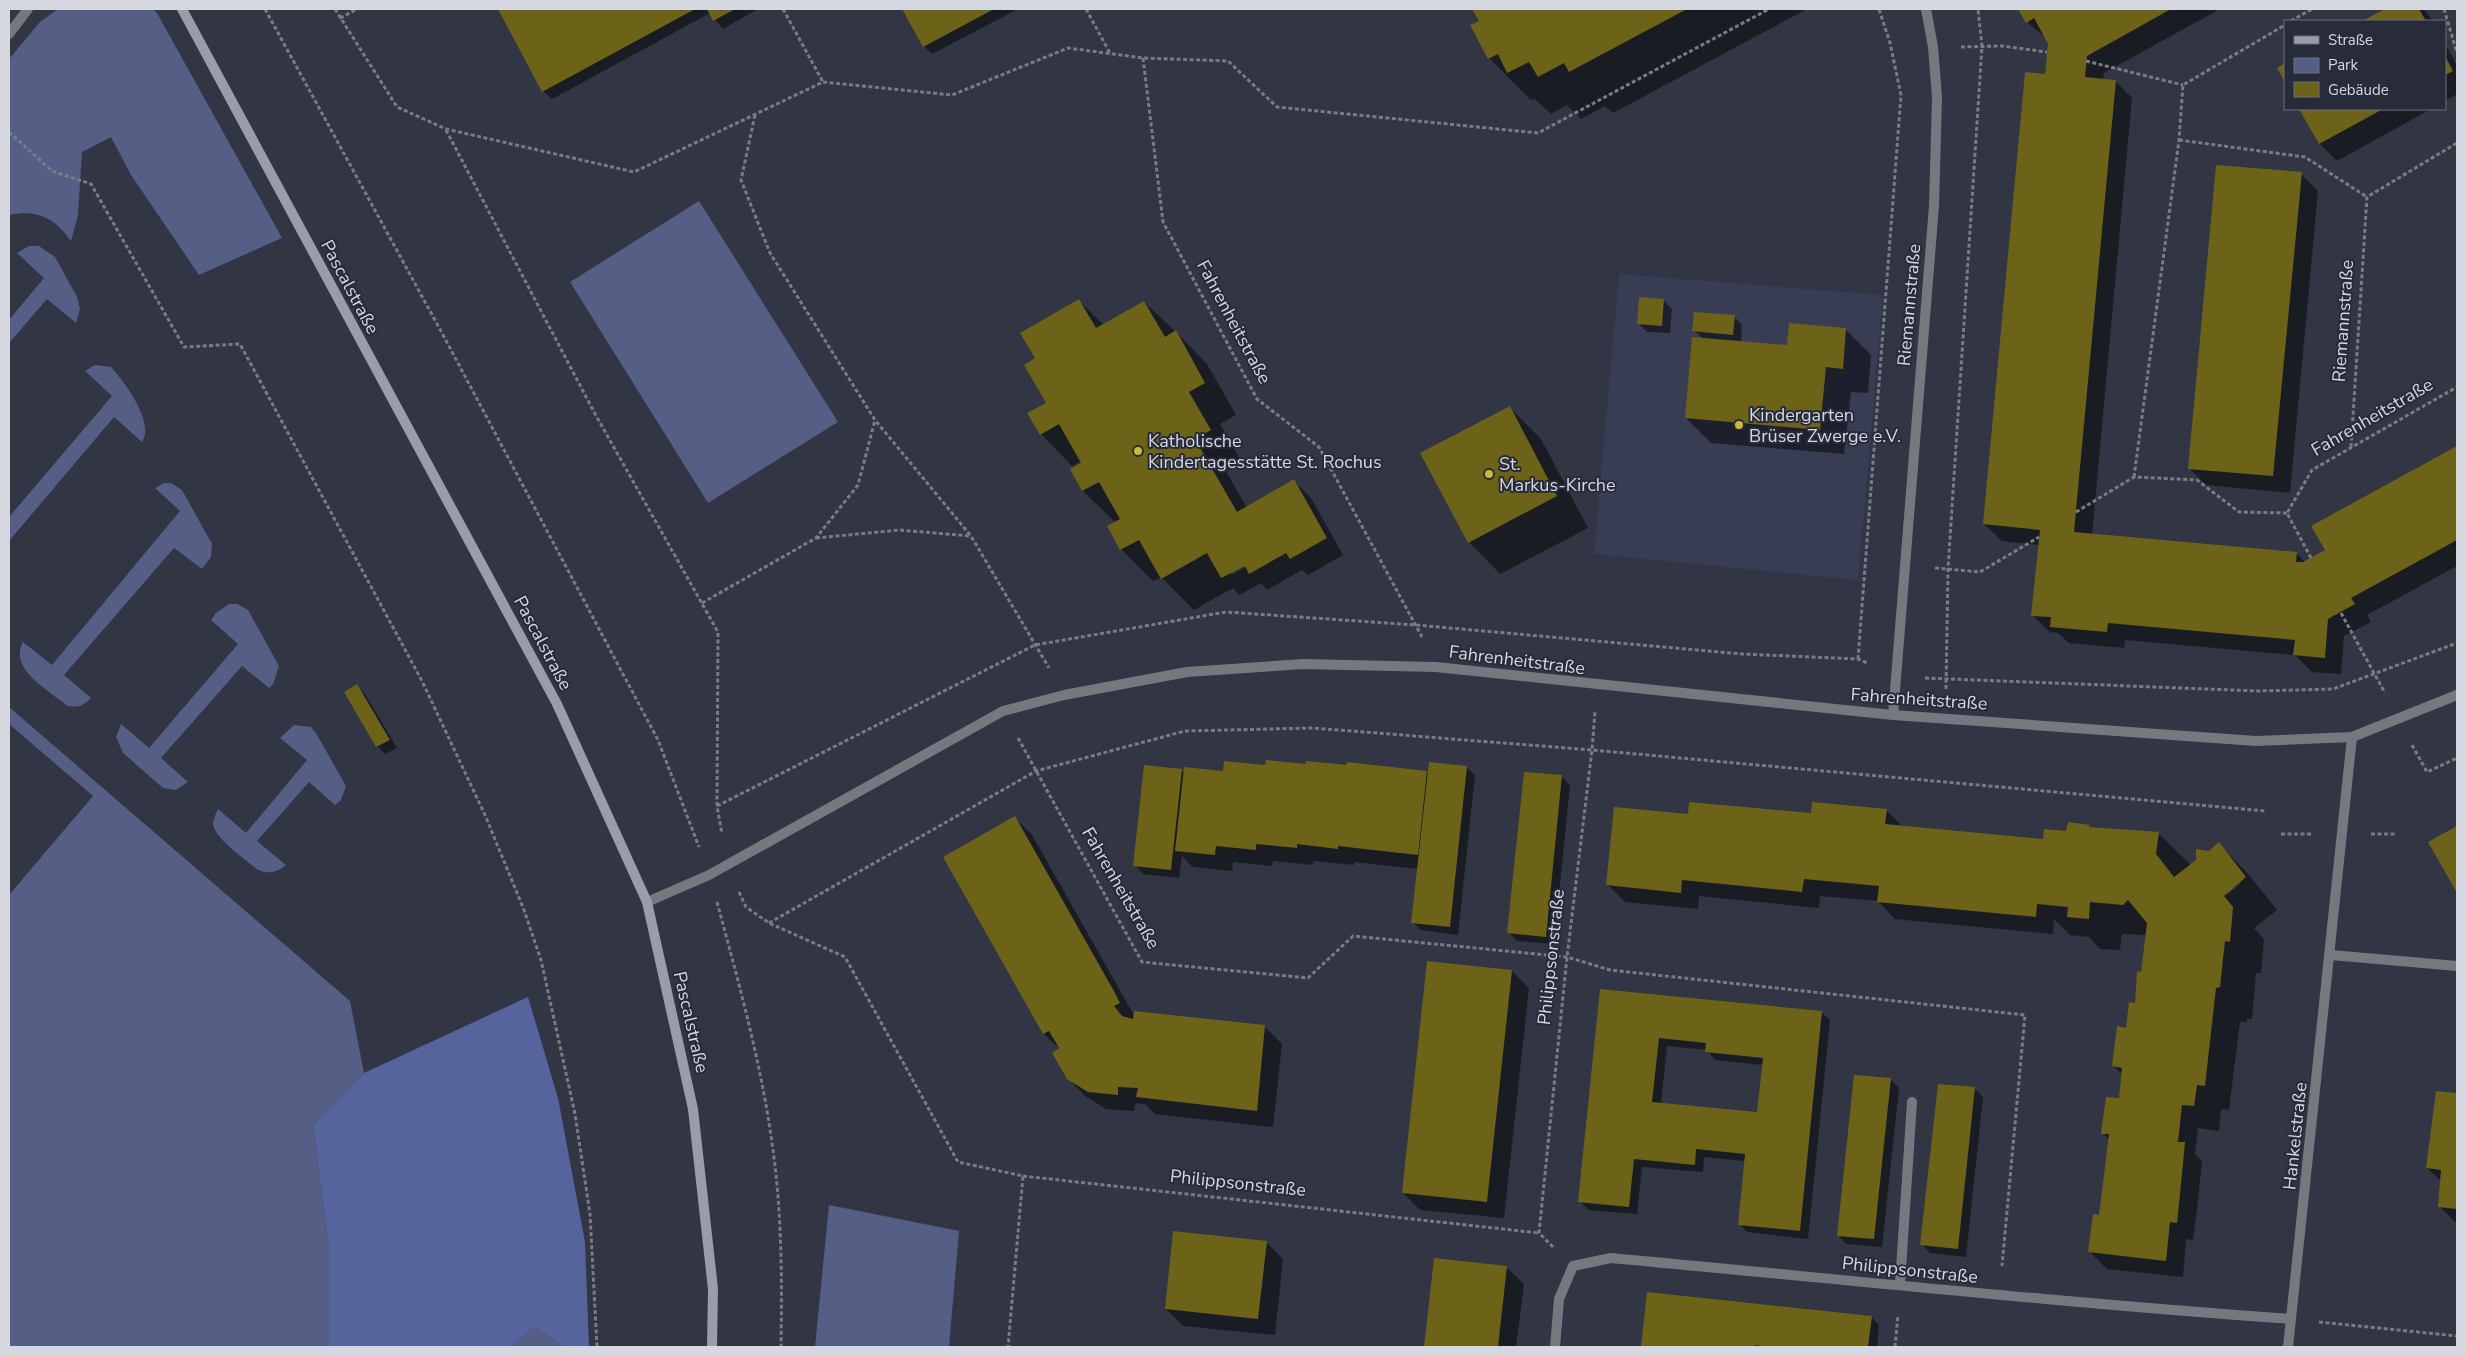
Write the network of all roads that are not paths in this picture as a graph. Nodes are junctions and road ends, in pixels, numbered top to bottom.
1 (28, 9) edge
2 (182, 9) edge
3 (1926, 9) edge
4 (9, 34) edge
5 (2457, 695) edge
6 (1893, 715) junction
7 (2352, 737) junction
8 (647, 902) junction
9 (2331, 955) junction
10 (2457, 966) edge
11 (1912, 1102) dead end
12 (1900, 1284) junction
13 (2291, 1320) junction
14 (712, 1347) edge
15 (1555, 1347) edge
16 (2288, 1347) edge

1 - 4 street
2 - 8 street, Pascalstraße
3 - 6 street, Riemannstraße
5 - 7 street, Fahrenheitstraße
6 - 7 street, Fahrenheitstraße
6 - 8 street, Fahrenheitstraße
7 - 9 street, Hankelstraße
8 - 14 street, Pascalstraße
9 - 10 street
9 - 13 street, Hankelstraße
11 - 12 street
12 - 13 street, Philippsonstraße
12 - 15 street, Philippsonstraße
13 - 16 street, Hankelstraße

